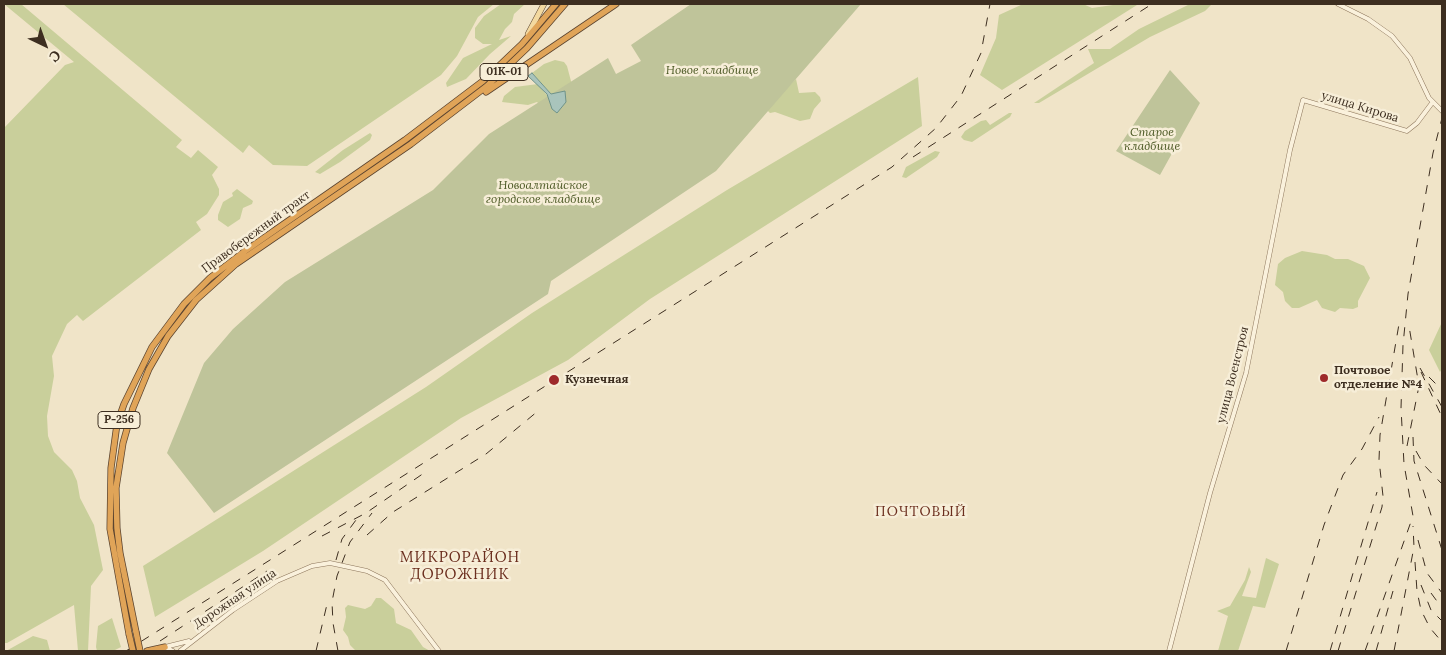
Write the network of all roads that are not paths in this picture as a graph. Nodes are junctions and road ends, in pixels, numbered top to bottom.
1 (544, 4) edge
2 (556, 4) edge
3 (565, 4) edge
4 (616, 4) edge
5 (1338, 4) edge
6 (522, 44) junction
7 (1303, 100) joint
8 (1432, 103) junction
9 (1442, 111) edge
10 (430, 126) junction
11 (141, 366) junction
12 (149, 369) junction
13 (133, 633) junction
14 (193, 639) junction
15 (165, 647) junction
16 (133, 651) edge
17 (140, 651) edge
18 (147, 651) edge
19 (159, 651) edge
20 (173, 651) edge
21 (180, 651) edge
22 (439, 651) edge
23 (1169, 651) edge

1 - 6 main road
2 - 6 highway, Правобережный тракт / 01К-01
3 - 10 highway, Правобережный тракт / 01К-01
4 - 10 highway
5 - 8 street
6 - 10 highway, Правобережный тракт / 01К-01
7 - 8 street, улица Кирова
7 - 23 street, улица Военстроя
8 - 9 street
10 - 11 highway, Правобережный тракт / Р-256
10 - 12 highway, Правобережный тракт / Р-256
11 - 12 highway
11 - 13 highway, Правобережный тракт / Р-256
12 - 13 highway, Правобережный тракт / Р-256
13 - 16 highway, Правобережный тракт / Р-256, bridge
13 - 17 highway, Правобережный тракт / Р-256, bridge
14 - 15 street
14 - 21 street
14 - 22 street, Дорожная улица
15 - 18 highway
15 - 19 street
15 - 20 street

